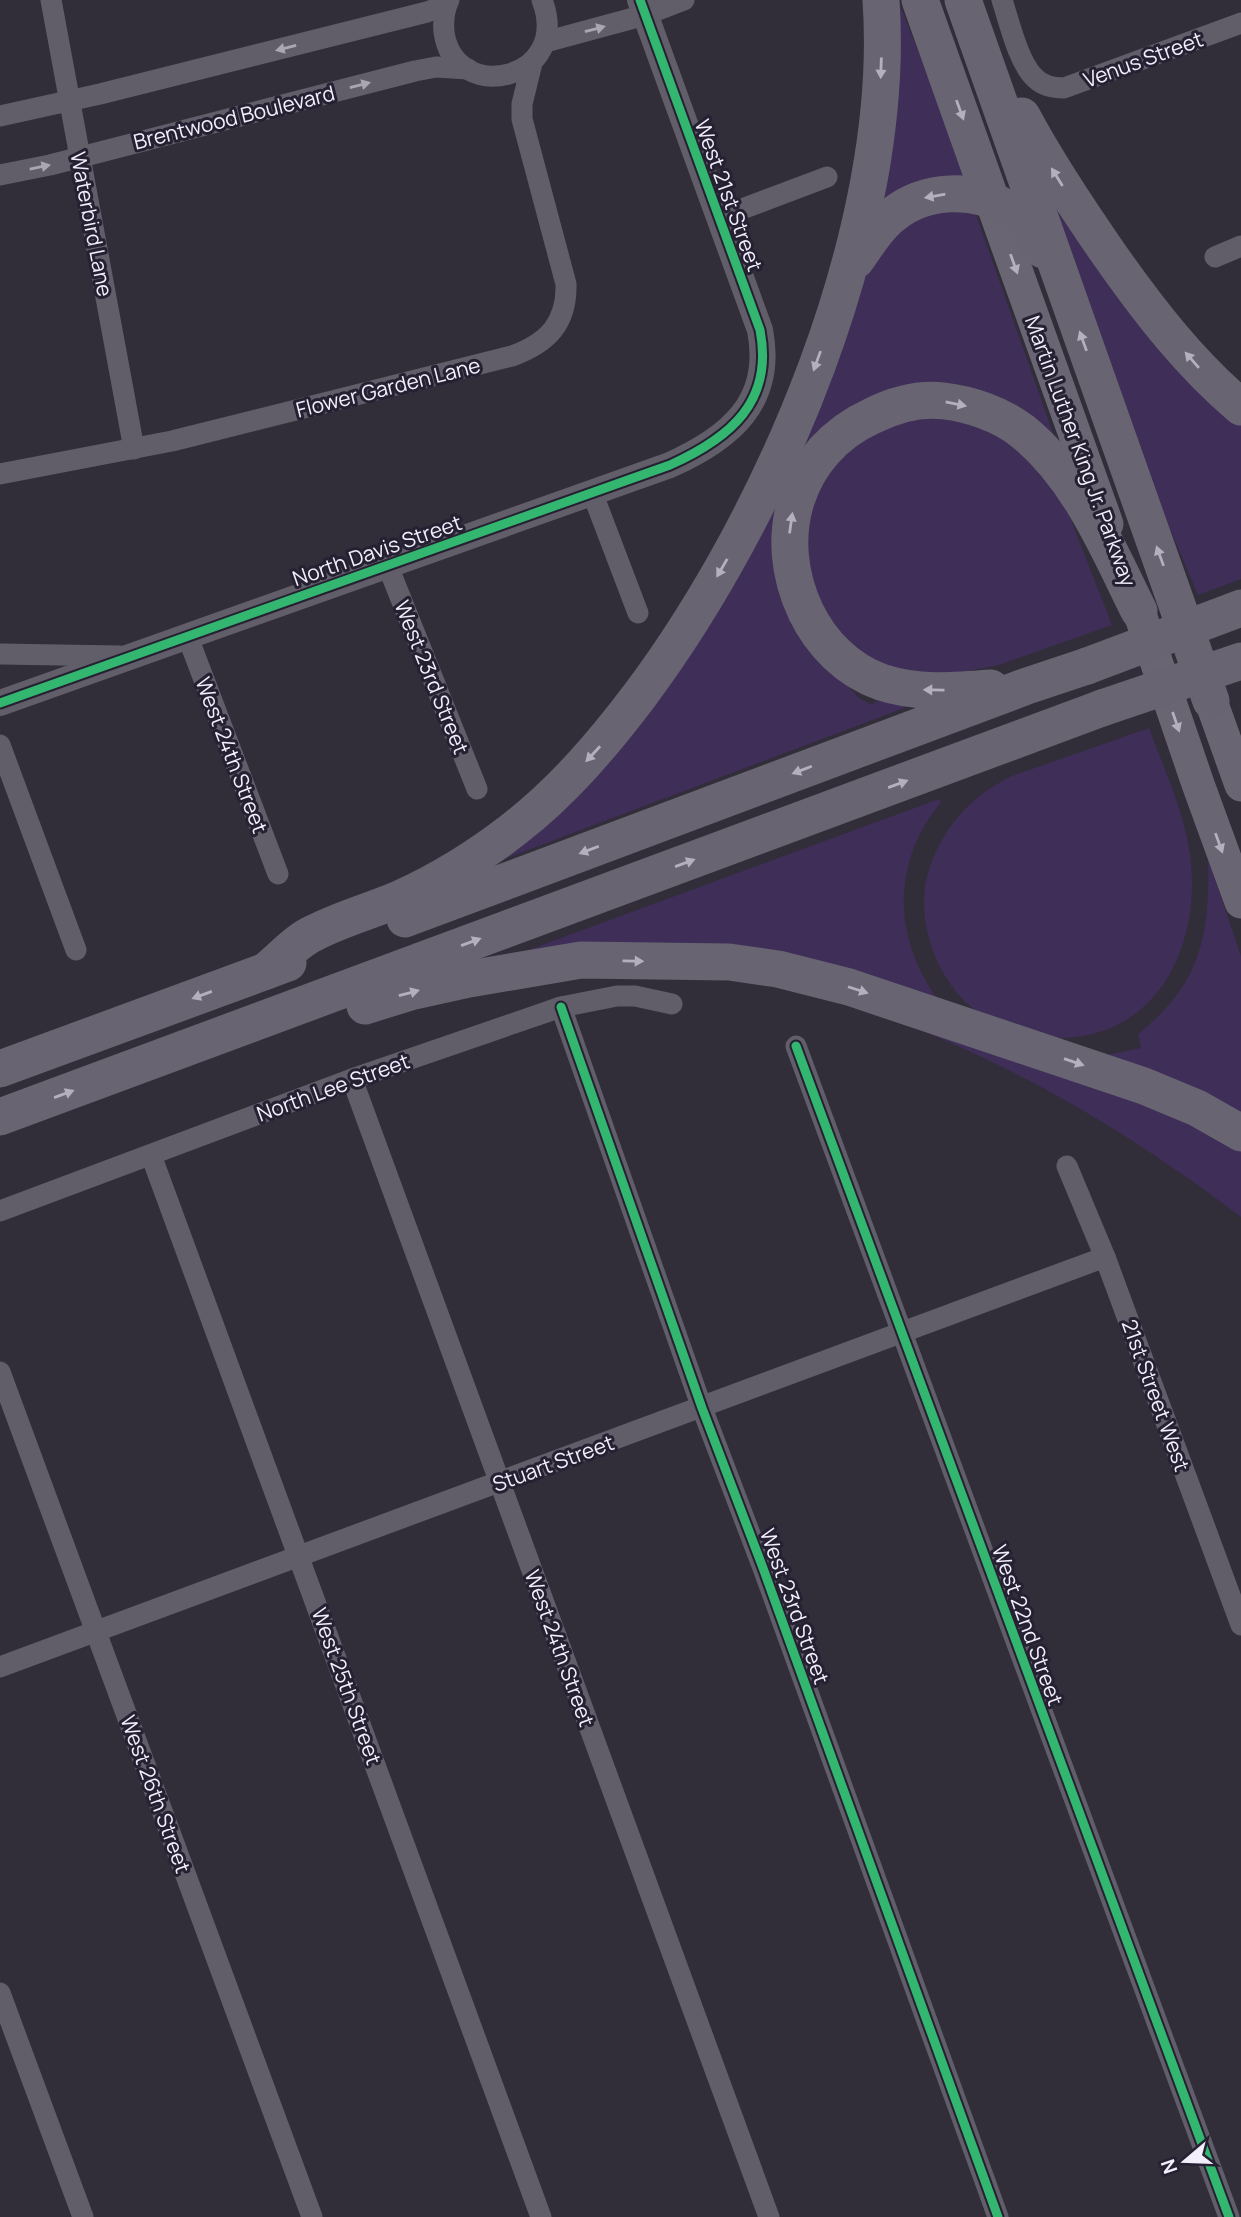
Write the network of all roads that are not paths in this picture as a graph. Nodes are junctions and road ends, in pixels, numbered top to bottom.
1 (51, 0) edge
2 (542, 0) edge
3 (684, 0) edge
4 (881, 0) edge
5 (920, 0) edge
6 (1002, 0) edge
7 (448, 3) edge
8 (643, 8) edge
9 (968, 13) edge
10 (1241, 23) edge
11 (545, 42) junction
12 (532, 62) junction
13 (475, 72) junction
14 (69, 102) junction
15 (0, 116) edge
16 (522, 118) junction
17 (80, 157) junction
18 (0, 175) edge
19 (827, 177) dead end
20 (991, 200) junction
21 (718, 218) junction
22 (1241, 247) edge
23 (1215, 257) dead end
24 (1062, 281) junction
25 (834, 313) junction
26 (750, 404) joint
27 (1241, 407) edge
28 (134, 449) junction
29 (0, 474) edge
30 (592, 492) junction
31 (387, 565) junction
32 (1241, 608) edge
33 (1139, 611) junction
34 (638, 613) dead end
35 (187, 635) junction
36 (0, 654) edge
37 (130, 656) junction
38 (1241, 661) edge
39 (1027, 686) junction
40 (1211, 701) joint
41 (0, 703) edge
42 (0, 746) edge
43 (1241, 785) edge
44 (477, 789) dead end
45 (278, 874) dead end
46 (1241, 902) edge
47 (76, 950) dead end
48 (266, 971) junction
49 (672, 1004) dead end
50 (561, 1007) junction
51 (224, 1034) junction
52 (796, 1045) dead end
53 (0, 1069) edge
54 (352, 1079) junction
55 (0, 1117) edge
56 (1241, 1133) edge
57 (150, 1155) junction
58 (1067, 1166) dead end
59 (0, 1211) edge
60 (1105, 1257) junction
61 (903, 1334) junction
62 (0, 1372) edge
63 (702, 1408) junction
64 (499, 1483) junction
65 (299, 1557) junction
66 (1241, 1625) edge
67 (96, 1631) junction
68 (0, 1667) edge
69 (0, 1993) edge
70 (83, 2217) edge
71 (312, 2217) edge
72 (541, 2217) edge
73 (769, 2217) edge
74 (998, 2217) edge
75 (1229, 2217) edge

1 - 14 street, Waterbird Lane
2 - 11 street
3 - 8 street
4 -> 25 highway
5 -> 20 highway, Martin Luther King Jr. Parkway
6 - 10 street, Venus Street
7 - 13 street, Flower Garden Lane
7 -> 14 street
11 -> 8 street
8 - 21 street, West 21st Street
9 - 24 highway, Martin Luther King Jr. Parkway
27 -> 9 highway
11 - 12 street
12 - 13 street, Brentwood Boulevard
12 - 16 street, Flower Garden Lane
13 - 16 street, Flower Garden Lane
17 -> 13 street, Brentwood Boulevard
14 - 15 street
14 - 17 street, Waterbird Lane
16 - 28 street, Flower Garden Lane
18 -> 17 street, Brentwood Boulevard
17 - 28 street, Waterbird Lane
19 - 21 street
20 - 24 highway
20 -> 25 highway
20 -> 33 highway, Martin Luther King Jr. Parkway
21 - 26 street, West 21st Street
22 - 23 street
40 -> 24 highway, Martin Luther King Jr. Parkway
25 -> 48 highway
26 - 30 street, North Davis Street
28 - 29 street, Flower Garden Lane
30 - 31 street, North Davis Street
30 - 34 street
31 - 35 street, North Davis Street
31 - 44 street, West 23rd Street
32 - 39 highway, bridge
39 -> 33 highway
33 -> 46 highway, Martin Luther King Jr. Parkway
35 - 37 street, North Davis Street
35 - 45 street, West 24th Street
36 - 37 street
37 - 41 street, North Davis Street
51 -> 38 highway, bridge
39 -> 48 highway
40 - 43 highway, Martin Luther King Jr. Parkway
42 - 47 street
48 -> 53 highway
49 - 50 street, North Lee Street
50 - 54 street, North Lee Street
50 - 63 street, West 23rd Street
55 -> 51 highway
51 -> 56 highway
52 - 61 street, West 22nd Street
54 - 57 street, North Lee Street
54 - 64 street, West 24th Street
57 - 59 street, North Lee Street
57 - 65 street, West 25th Street
58 - 60 street, 21st Street West
60 - 61 street, Stuart Street
60 - 66 street, 21st Street West
61 - 63 street, Stuart Street
61 - 75 street, West 22nd Street
62 - 67 street, West 26th Street
63 - 64 street, Stuart Street
63 - 74 street, West 23rd Street
64 - 65 street, Stuart Street
64 - 73 street, West 24th Street
65 - 67 street, Stuart Street
65 - 72 street, West 25th Street
67 - 68 street, Stuart Street
67 - 71 street, West 26th Street
69 - 70 street

